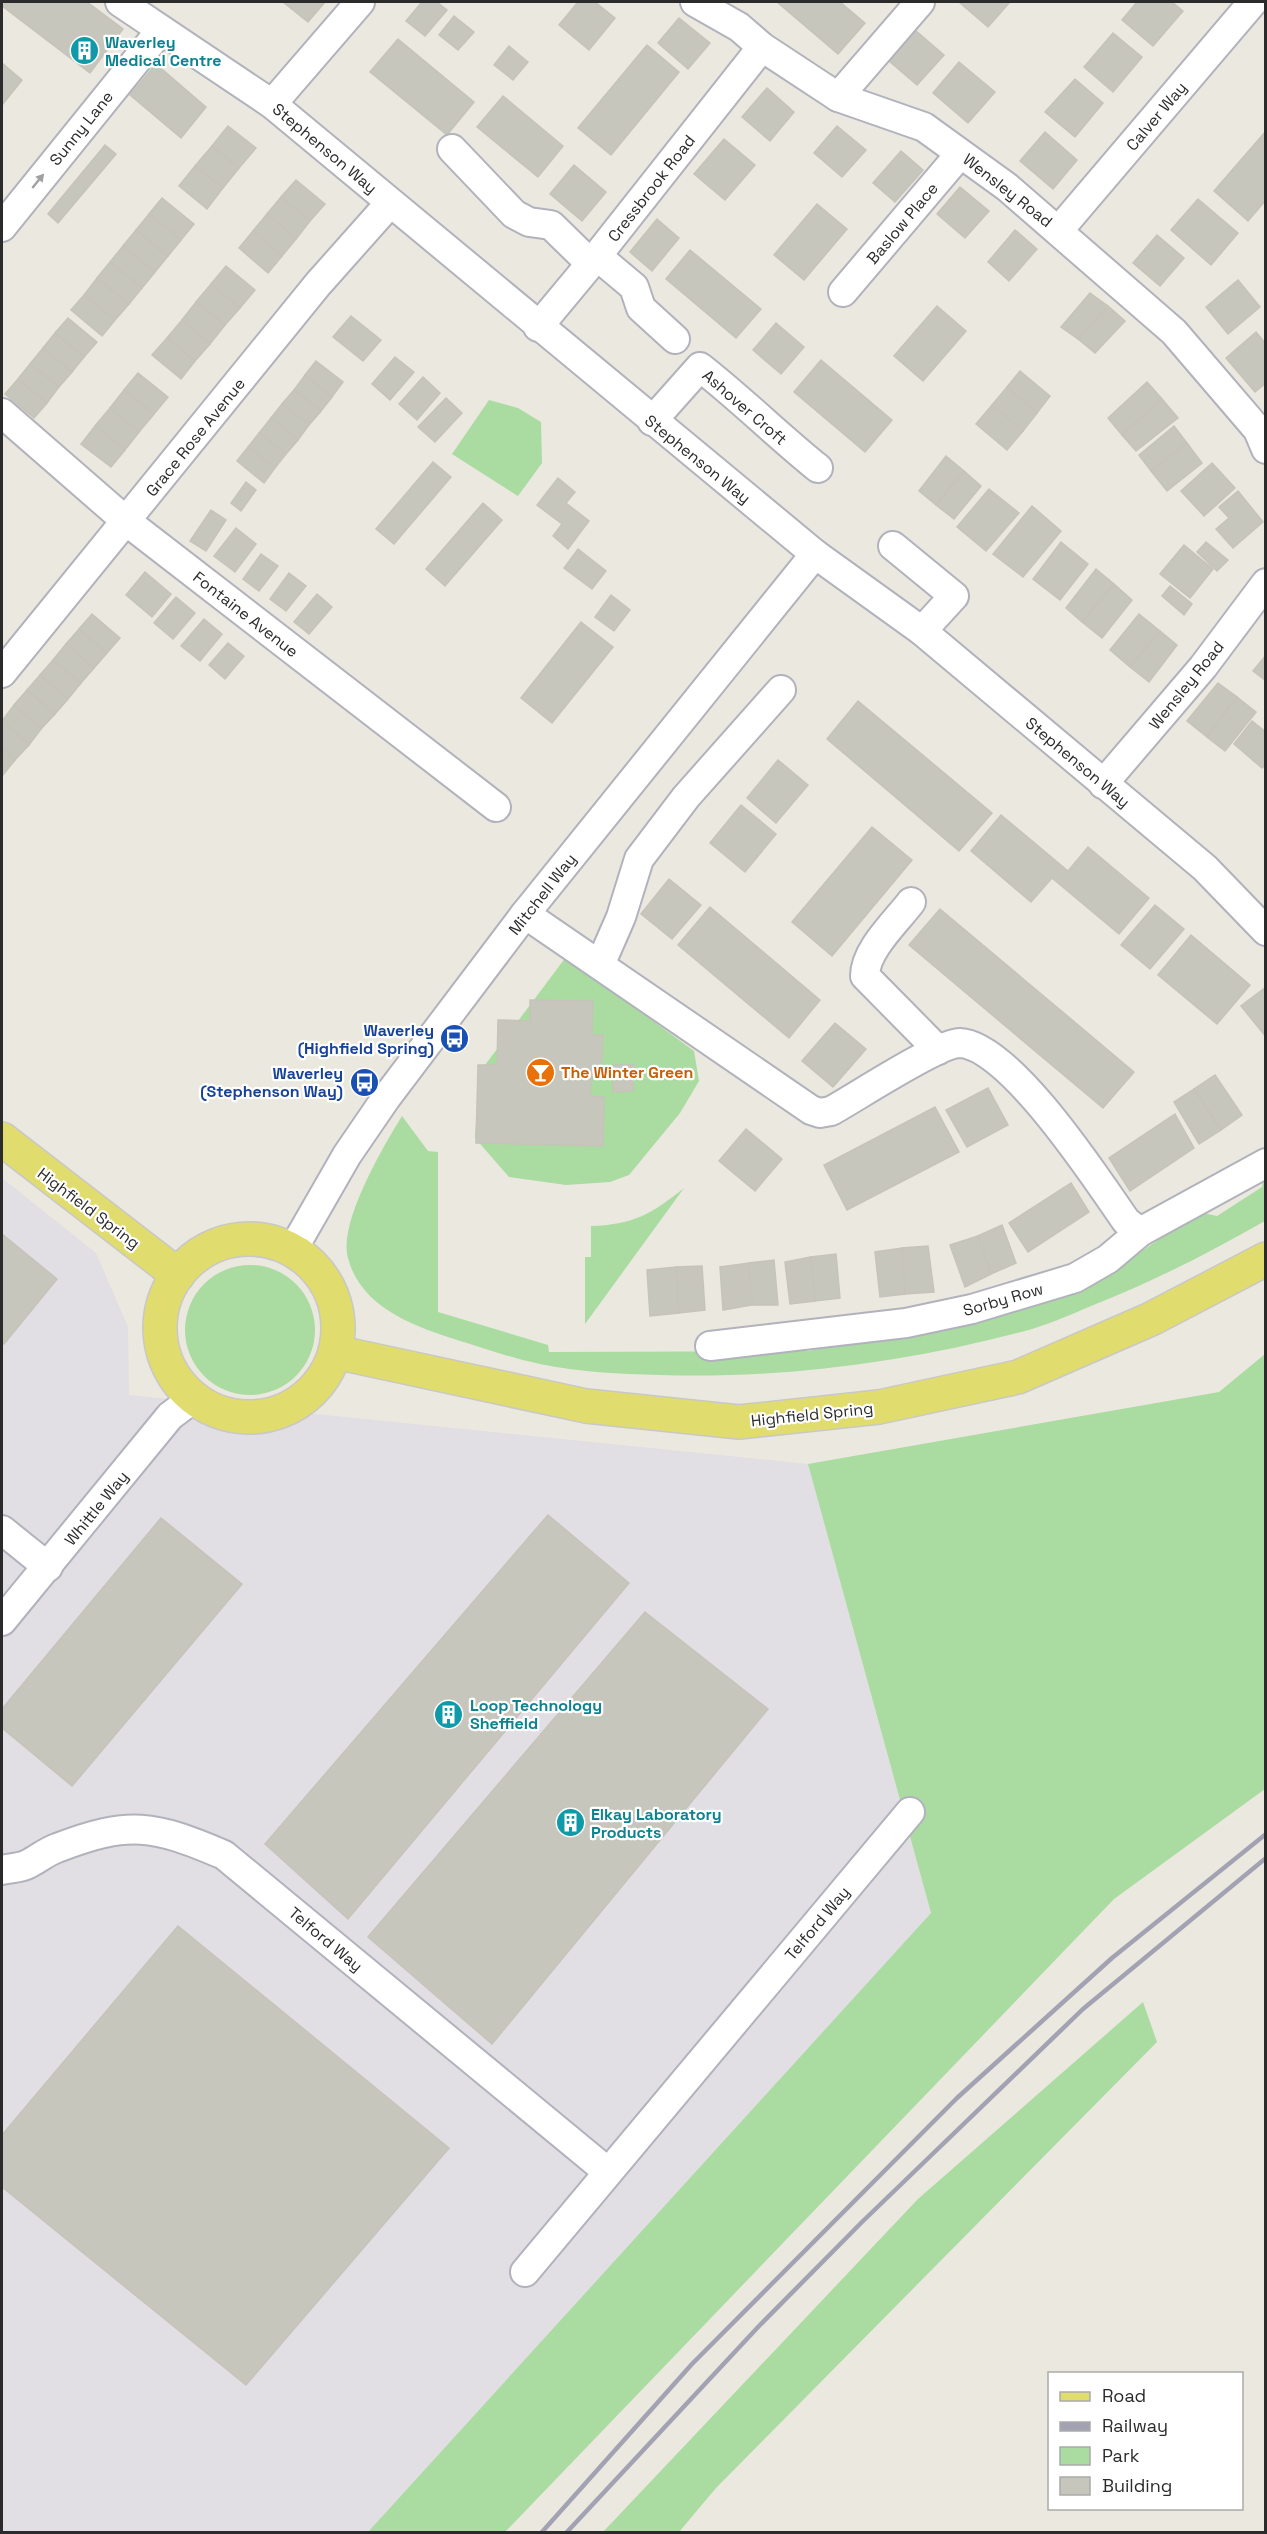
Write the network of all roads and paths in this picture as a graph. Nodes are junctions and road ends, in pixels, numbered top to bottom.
1 (120, 2) edge
2 (360, 2) edge
3 (695, 2) edge
4 (920, 2) edge
5 (1253, 2) edge
6 (161, 30) junction
7 (762, 46) junction
8 (838, 97) junction
9 (272, 104) junction
10 (452, 148) dead end
11 (960, 154) junction
12 (390, 202) junction
13 (2, 226) edge
14 (1059, 230) junction
15 (594, 260) junction
16 (843, 292) dead end
17 (538, 327) junction
18 (675, 339) dead end
19 (2, 413) edge
20 (652, 421) junction
21 (1263, 434) edge
22 (818, 468) dead end
23 (126, 521) junction
24 (893, 546) dead end
25 (815, 554) junction
26 (1266, 583) edge
27 (922, 631) junction
28 (2, 673) edge
29 (781, 690) dead end
30 (1103, 784) junction
31 (496, 807) dead end
32 (911, 902) dead end
33 (525, 914) junction
34 (1266, 931) edge
35 (600, 965) junction
36 (938, 1050) junction
37 (2, 1139) edge
38 (1266, 1162) edge
39 (1140, 1232) junction
40 (293, 1249) junction
41 (1266, 1259) edge
42 (178, 1275) junction
43 (710, 1346) dead end
44 (335, 1352) junction
45 (194, 1398) junction
46 (2, 1530) edge
47 (48, 1567) junction
48 (2, 1621) edge
49 (910, 1812) dead end
50 (2, 1870) edge
51 (608, 2172) junction
52 (525, 2272) dead end

1 - 6 street, Stephenson Way
2 - 9 street
3 - 7 street, Wensley Road
4 - 8 street
5 - 14 street, Calver Way
6 - 9 street, Stephenson Way
13 -> 6 street, Sunny Lane
7 - 8 street, Wensley Road
7 - 15 street, Cressbrook Road
8 - 11 street, Wensley Road
9 - 12 street, Stephenson Way
10 - 15 street
11 - 14 street, Wensley Road
11 - 16 street, Baslow Place
12 - 17 street, Stephenson Way
12 - 23 street, Grace Rose Avenue
14 - 21 street, Wensley Road
15 - 17 street, Cressbrook Road
15 - 18 street
17 - 20 street, Stephenson Way
19 - 23 street, Fontaine Avenue
20 - 22 street, Ashover Croft
20 - 25 street, Stephenson Way
23 - 28 street, Grace Rose Avenue
23 - 31 street, Fontaine Avenue
24 - 27 street
25 - 27 street, Stephenson Way
25 - 33 street, Mitchell Way
26 - 30 street, Wensley Road
27 - 30 street, Stephenson Way
29 - 35 street
30 - 34 street, Stephenson Way
32 - 36 street
33 - 35 street
33 - 40 street, Mitchell Way
35 - 36 street
36 - 39 street
37 - 42 main road, Highfield Spring
38 - 39 street, Sorby Row
39 - 43 street, Sorby Row
40 - 42 main road
40 - 44 main road
41 - 44 main road, Highfield Spring
42 - 45 main road
44 - 45 main road
45 - 47 street, Whittle Way
46 - 47 street
47 - 48 street, Whittle Way
49 - 51 street, Telford Way
50 - 51 street, Telford Way
51 - 52 street, Telford Way

